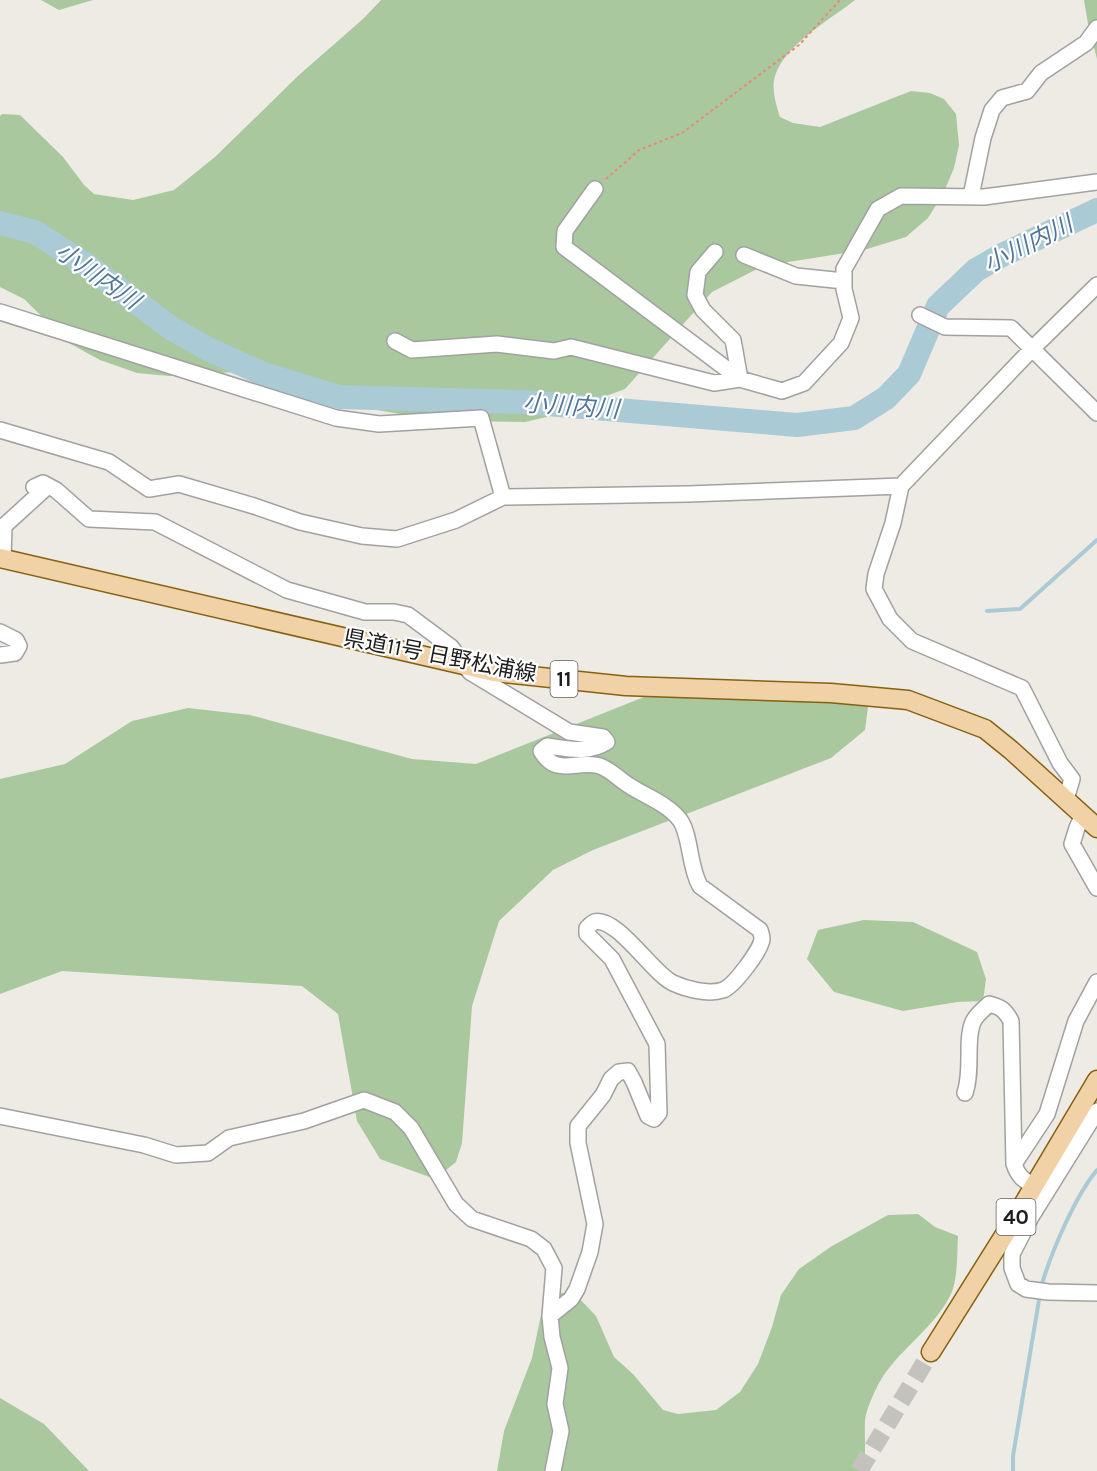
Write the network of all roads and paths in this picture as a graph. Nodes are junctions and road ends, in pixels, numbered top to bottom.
1 (840, 0) edge
2 (1097, 28) edge
3 (1097, 182) edge
4 (595, 189) joint
5 (971, 196) junction
6 (715, 252) dead end
7 (744, 255) dead end
8 (844, 281) junction
9 (1097, 285) edge
10 (0, 312) edge
11 (920, 315) dead end
12 (395, 341) dead end
13 (1032, 349) junction
14 (740, 379) junction
15 (1097, 413) edge
16 (0, 430) edge
17 (902, 486) junction
18 (503, 497) junction
19 (2, 558) edge
20 (0, 632) edge
21 (0, 656) edge
22 (464, 665) junction
23 (1066, 799) junction
24 (1083, 815) junction
25 (1097, 828) edge
26 (1097, 888) edge
27 (1097, 982) edge
28 (1097, 1080) edge
29 (965, 1092) dead end
30 (1097, 1110) edge
31 (0, 1116) edge
32 (1014, 1164) junction
33 (1034, 1186) junction
34 (1097, 1293) edge
35 (550, 1316) junction
36 (932, 1352) tunnel mouth
37 (553, 1471) edge

1 - 4 path
2 - 5 street
3 - 5 street
4 - 14 street
5 - 8 street
6 - 14 street
7 - 8 street
8 - 14 street
9 - 13 street
10 - 18 street
11 - 13 street
12 - 14 street
13 - 15 street
13 - 17 street
16 - 18 street
17 - 18 street
17 - 23 street
19 - 22 main road, 県道11号 日野松浦線 / 11
19 - 22 street
20 - 21 street
22 - 23 main road, 県道11号 日野松浦線 / 11
22 - 35 street
23 - 24 main road, 県道11号 日野松浦線 / 11
24 - 25 main road, 県道11号 日野松浦線 / 11
24 - 26 street
27 - 32 street
28 - 33 main road, 40
29 - 32 street
30 - 34 street
31 - 35 street
32 - 33 street
33 - 36 main road, 40
35 - 37 street

